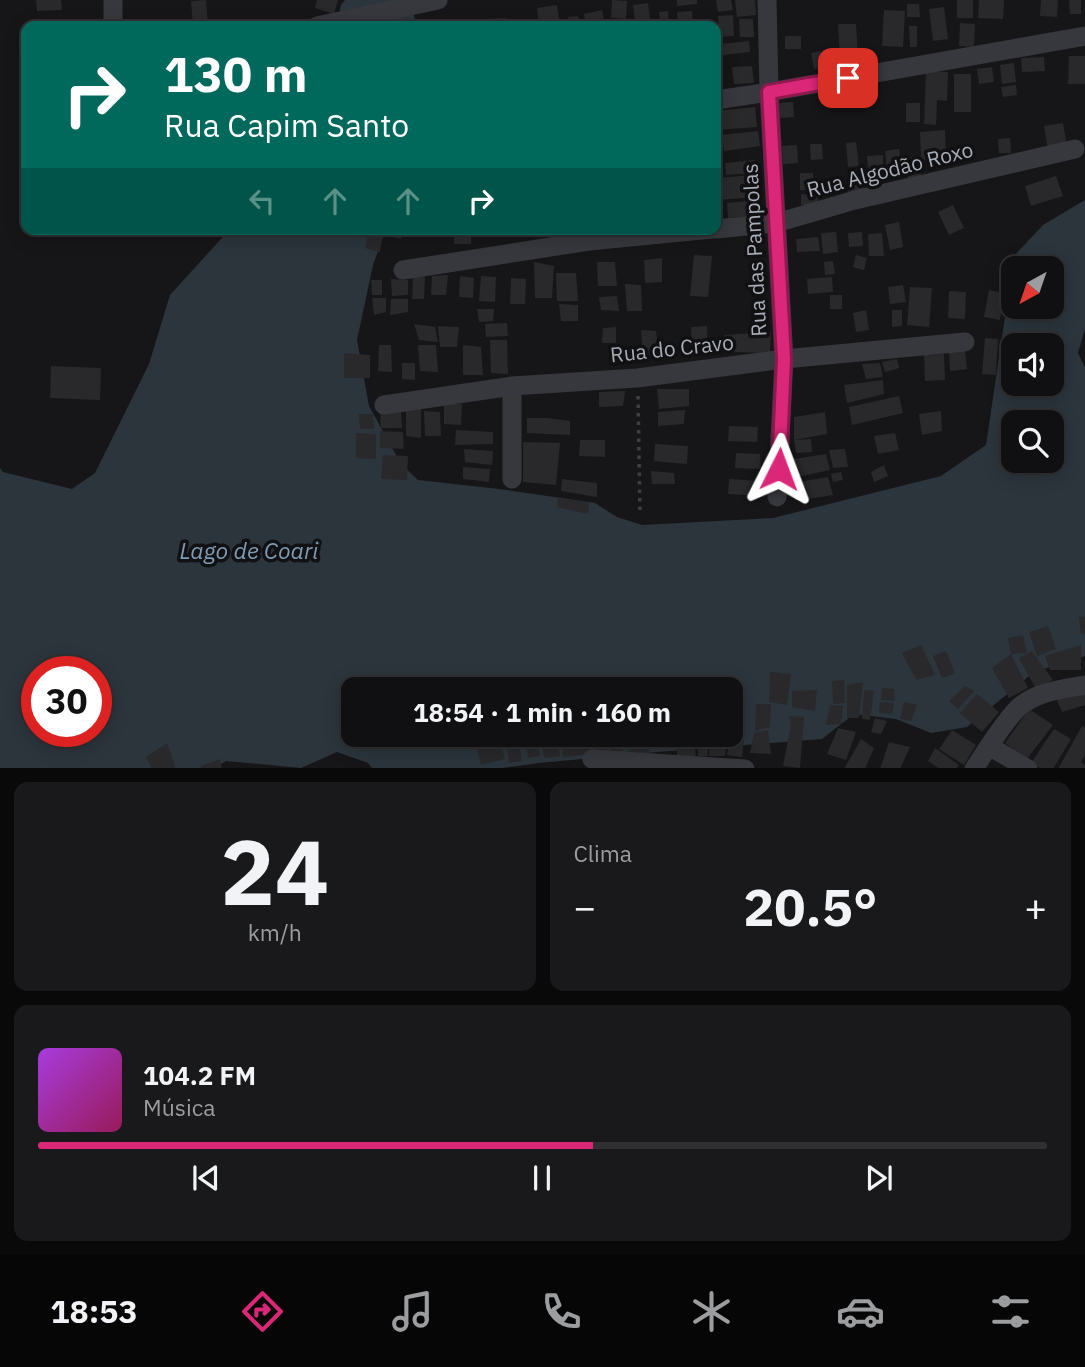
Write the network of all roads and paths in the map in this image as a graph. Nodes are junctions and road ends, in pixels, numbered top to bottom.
1 (113, 0) edge
2 (438, 0) edge
3 (767, 0) edge
4 (113, 21) edge
5 (340, 21) edge
6 (1085, 36) edge
7 (769, 92) junction
8 (721, 99) edge
9 (1075, 149) dead end
10 (776, 223) junction
11 (721, 228) edge
12 (652, 235) edge
13 (403, 270) dead end
14 (965, 342) dead end
15 (784, 359) junction
16 (637, 378) junction
17 (512, 386) junction
18 (384, 405) dead end
19 (512, 479) dead end
20 (777, 497) dead end
21 (640, 513) dead end
22 (1085, 685) edge
23 (989, 746) junction
24 (592, 759) dead end
25 (745, 768) edge
26 (974, 768) edge
27 (1028, 768) edge

1 - 4 street
2 - 5 street
3 - 7 street, Rua das Pampolas
6 - 7 street
7 - 8 street
7 - 10 street, Rua das Pampolas
9 - 10 street, Rua Algodão Roxo
10 - 11 street, Rua Algodão Roxo
10 - 15 street, Rua das Pampolas
12 - 13 street, Rua Algodão Roxo
14 - 15 street, Rua do Cravo
15 - 16 street, Rua do Cravo
15 - 20 street, Rua das Pampolas
16 - 17 street, Rua do Cravo
16 - 21 path
17 - 18 street, Rua do Cravo
17 - 19 street
22 - 23 street
23 - 26 street
23 - 27 street
24 - 25 street

